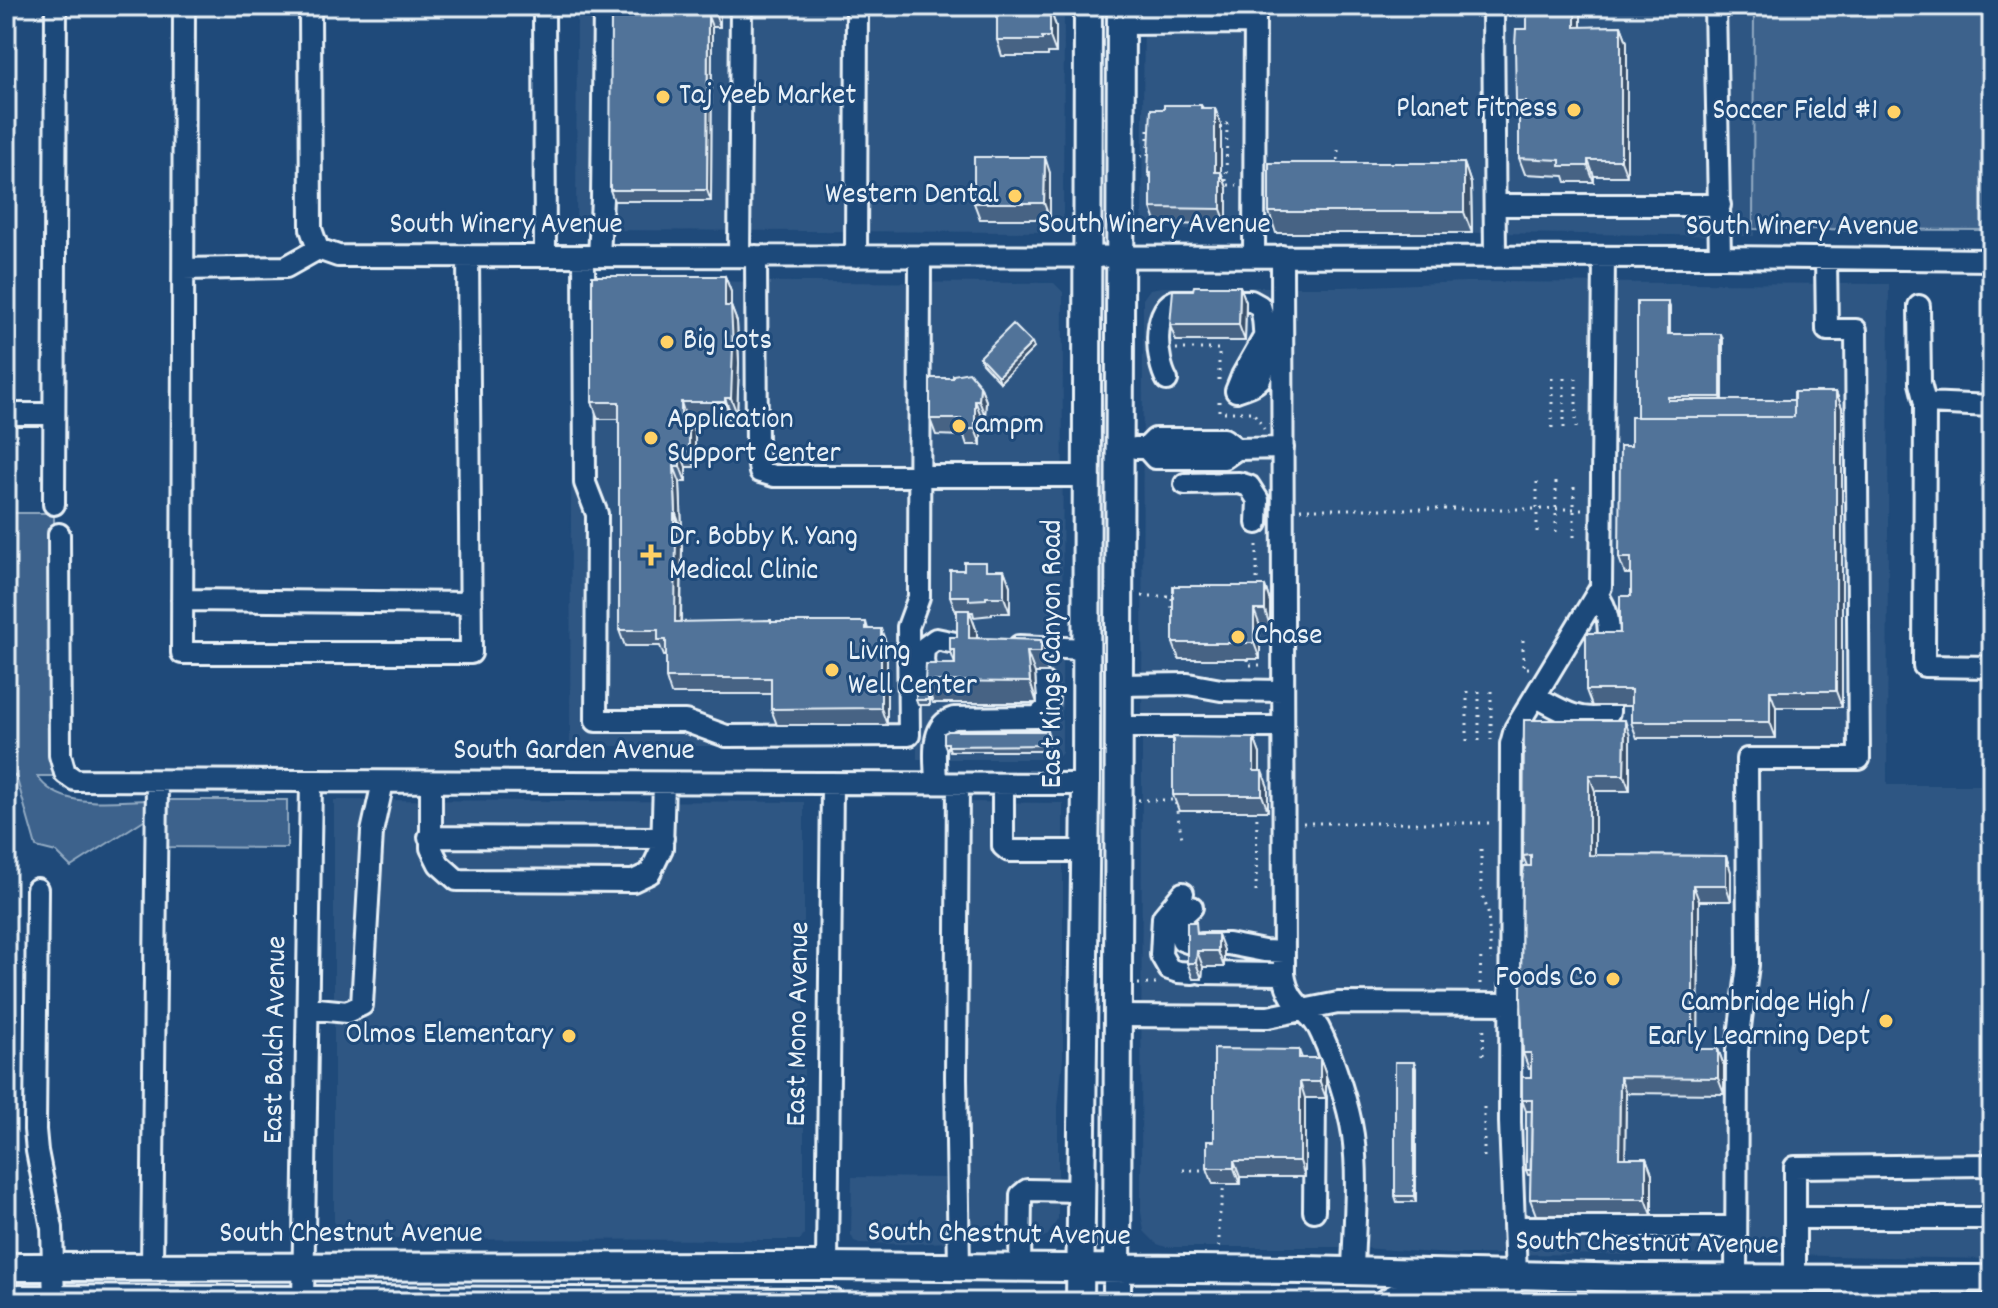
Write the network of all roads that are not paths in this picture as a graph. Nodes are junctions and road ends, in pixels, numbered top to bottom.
1 (56, 6) edge
2 (184, 6) edge
3 (310, 6) edge
4 (544, 6) edge
5 (604, 6) edge
6 (741, 6) edge
7 (857, 6) edge
8 (1088, 6) edge
9 (1493, 6) edge
10 (1715, 6) edge
11 (1255, 14) edge
12 (1121, 15) edge
13 (1495, 205) junction
14 (1720, 205) junction
15 (318, 249) junction
16 (468, 256) junction
17 (545, 256) junction
18 (591, 256) junction
19 (748, 256) junction
20 (1086, 256) junction
21 (1119, 256) junction
22 (1254, 256) junction
23 (1282, 256) junction
24 (856, 257) junction
25 (920, 257) junction
26 (1495, 257) junction
27 (1604, 257) junction
28 (1720, 257) junction
29 (1826, 258) junction
30 (1992, 260) edge
31 (184, 269) junction
32 (1919, 306) dead end
33 (1167, 380) dead end
34 (1236, 391) dead end
35 (1925, 403) junction
36 (1992, 406) edge
37 (6, 414) edge
38 (54, 414) junction
39 (1274, 448) junction
40 (1118, 449) junction
41 (920, 476) junction
42 (1087, 476) junction
43 (1185, 484) dead end
44 (54, 504) dead end
45 (1257, 523) road end
46 (59, 534) dead end
47 (1597, 595) junction
48 (182, 600) junction
49 (471, 603) junction
50 (1086, 649) junction
51 (1609, 649) edge
52 (1992, 667) edge
53 (963, 678) edge
54 (1035, 679) dead end
55 (1118, 685) junction
56 (1283, 691) junction
57 (1535, 696) junction
58 (1609, 706) edge
59 (1118, 727) junction
60 (1283, 727) junction
61 (157, 781) junction
62 (311, 782) junction
63 (383, 782) junction
64 (431, 782) junction
65 (664, 783) junction
66 (832, 783) junction
67 (936, 783) junction
68 (958, 784) junction
69 (1003, 784) junction
70 (1086, 784) junction
71 (429, 837) junction
72 (663, 838) junction
73 (1085, 851) junction
74 (37, 889) dead end
75 (1284, 952) junction
76 (1284, 974) junction
77 (1511, 1004) junction
78 (308, 1008) junction
79 (1302, 1011) junction
80 (1118, 1016) junction
81 (1315, 1098) edge
82 (1992, 1165) edge
83 (1081, 1191) junction
84 (1314, 1211) dead end
85 (1795, 1218) junction
86 (1992, 1218) edge
87 (1515, 1227) junction
88 (1736, 1227) junction
89 (567, 1266) junction
90 (827, 1266) junction
91 (6, 1267) edge
92 (54, 1267) junction
93 (152, 1267) junction
94 (304, 1267) junction
95 (959, 1268) junction
96 (1020, 1269) junction
97 (1080, 1269) junction
98 (1117, 1270) junction
99 (1353, 1271) junction
100 (1516, 1275) junction
101 (1736, 1278) junction
102 (1795, 1278) junction
103 (1992, 1279) edge
104 (1634, 1290) edge
105 (6, 1299) edge
106 (54, 1300) edge
107 (221, 1300) edge
108 (303, 1300) edge
109 (359, 1300) edge
110 (568, 1300) junction
111 (533, 1301) edge
112 (663, 1301) edge
113 (760, 1302) edge
114 (831, 1302) edge
115 (1080, 1302) edge
116 (1117, 1302) edge
117 (1388, 1302) edge

1 - 38 street
2 - 31 street
3 - 15 street
4 - 17 street
5 - 18 street
6 - 19 street
7 - 24 street
8 - 20 main road, East Kings Canyon Road
9 - 13 street
10 - 14 street
11 - 12 street
11 - 22 street
12 - 21 main road
13 - 14 street
13 - 26 street
14 - 28 street
15 - 16 street, South Winery Avenue
15 - 31 street
16 - 17 street, South Winery Avenue
16 - 49 street
17 - 18 street, South Winery Avenue
18 - 19 street, South Winery Avenue
18 - 41 street
19 - 24 street, South Winery Avenue
19 - 41 street
20 - 21 street, South Winery Avenue
20 - 25 street, South Winery Avenue
20 - 42 main road, East Kings Canyon Road
21 - 22 street, South Winery Avenue
21 - 40 main road
22 - 23 street, South Winery Avenue
23 - 26 street, South Winery Avenue
23 - 39 street
24 - 25 street, South Winery Avenue
25 - 41 street
26 - 27 street, South Winery Avenue
27 - 28 street, South Winery Avenue
27 - 47 street
28 - 29 street, South Winery Avenue
29 - 30 street, South Winery Avenue
29 - 88 street
31 - 48 street
32 - 35 street
33 - 34 street
35 - 36 street
35 - 52 street
37 - 38 street
38 - 44 street
39 - 40 street
39 - 56 street
40 - 55 main road
41 - 42 street
42 - 50 main road, East Kings Canyon Road
43 - 45 street
46 - 61 street, South Garden Avenue
47 - 51 street
47 - 57 street
48 - 49 street
48 - 49 street
50 - 53 street
50 - 70 main road, East Kings Canyon Road
54 - 67 street
55 - 56 street
55 - 59 main road
56 - 60 street
57 - 58 street
57 - 77 street
59 - 60 street
59 - 80 main road
60 - 75 street
61 - 62 street, South Garden Avenue
61 - 93 street
62 - 63 street, South Garden Avenue
62 - 78 street, East Balch Avenue
63 - 64 street, South Garden Avenue
63 - 78 street
64 - 65 street, South Garden Avenue
64 - 71 street
65 - 66 street, South Garden Avenue
65 - 72 street
66 - 67 street, South Garden Avenue
66 - 90 street, East Mono Avenue
67 - 68 street, South Garden Avenue
68 - 69 street, South Garden Avenue
68 - 95 street
69 - 70 street, South Garden Avenue
69 - 73 street
70 - 73 main road, East Kings Canyon Road
71 - 72 street
71 - 72 street
73 - 83 main road, East Kings Canyon Road
74 - 92 street
75 - 76 street
75 - 76 street
76 - 79 street
77 - 79 street
77 - 87 street
78 - 94 street, East Balch Avenue
79 - 80 street
79 - 99 street
80 - 98 main road
81 - 84 street
82 - 85 street
83 - 96 street
83 - 97 main road, East Kings Canyon Road
85 - 86 street
85 - 102 street
87 - 88 street
87 - 100 street
88 - 101 street
89 - 90 main road, South Chestnut Avenue
89 - 94 main road, South Chestnut Avenue
89 - 110 main road
90 - 95 main road, South Chestnut Avenue
91 - 92 main road, South Chestnut Avenue
92 - 93 main road, South Chestnut Avenue
92 - 106 street
93 - 94 main road, South Chestnut Avenue
94 - 108 street, East Balch Avenue
95 - 96 main road, South Chestnut Avenue
96 - 97 main road, South Chestnut Avenue
97 - 98 main road, South Chestnut Avenue
97 - 115 main road, East Kings Canyon Road
98 - 99 main road, South Chestnut Avenue
98 - 116 main road
99 - 100 main road, South Chestnut Avenue
100 - 104 main road, South Chestnut Avenue
100 - 117 main road
101 - 102 main road, South Chestnut Avenue
101 - 104 main road, South Chestnut Avenue
102 - 103 main road, South Chestnut Avenue
105 - 106 main road
106 - 107 main road
107 - 108 main road
108 - 109 main road
109 - 111 main road
110 - 111 main road
110 - 112 main road
112 - 113 main road
113 - 114 main road

